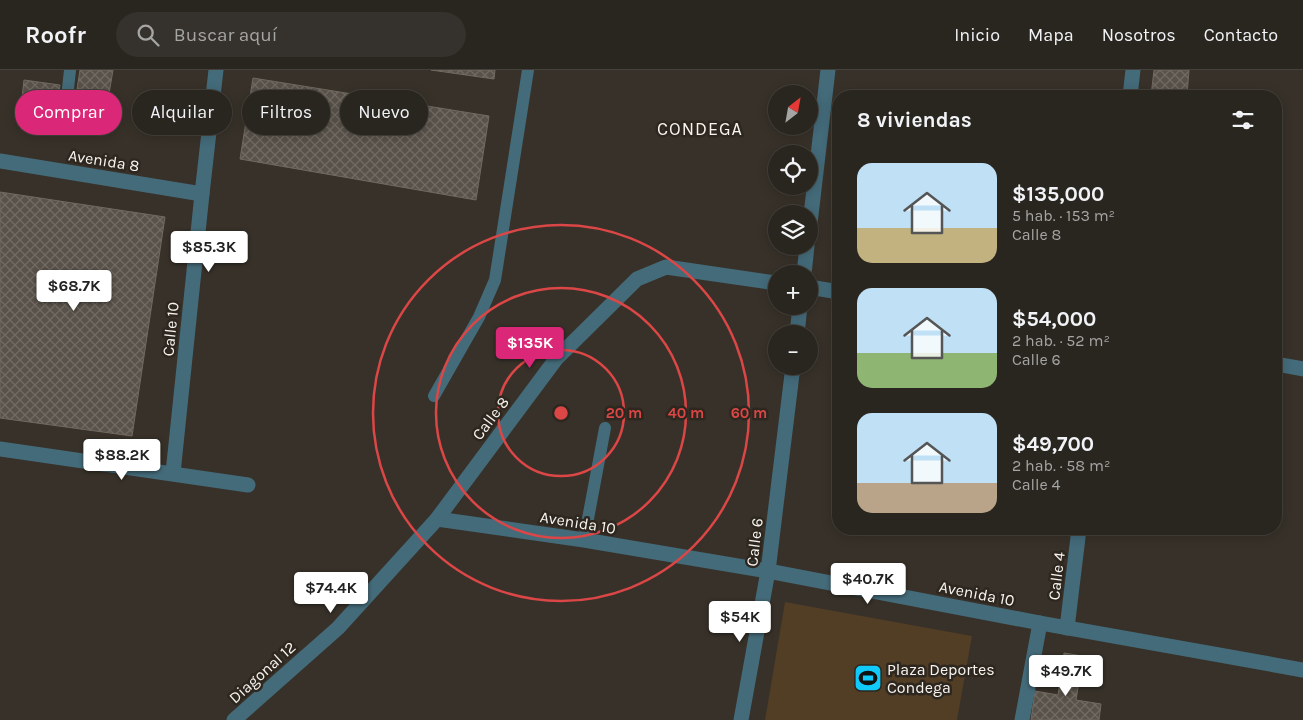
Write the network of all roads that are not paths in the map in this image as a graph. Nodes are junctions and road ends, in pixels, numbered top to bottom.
1 (70, 70) edge
2 (216, 70) edge
3 (528, 70) edge
4 (828, 70) edge
5 (1133, 70) edge
6 (68, 90) edge
7 (1131, 90) edge
8 (0, 161) edge
9 (202, 194) junction
10 (812, 205) edge
11 (768, 281) edge
12 (818, 288) edge
13 (832, 291) edge
14 (1282, 365) edge
15 (1303, 369) edge
16 (792, 375) edge
17 (434, 396) dead end
18 (606, 428) dead end
19 (0, 449) edge
20 (173, 473) junction
21 (248, 485) dead end
22 (437, 519) junction
23 (1078, 535) edge
24 (584, 540) junction
25 (768, 571) junction
26 (1040, 623) junction
27 (1067, 628) junction
28 (1303, 670) edge
29 (234, 720) edge
30 (741, 720) edge
31 (1022, 720) edge

1 - 6 lane
2 - 9 street, Calle 10
3 - 17 lane
4 - 10 street
5 - 7 street
8 - 9 street, Avenida 8
9 - 20 street, Calle 10
11 - 22 street, Calle 8
12 - 13 street
14 - 15 street
16 - 25 street, Calle 6
18 - 24 lane
19 - 20 street
20 - 21 street
22 - 24 street, Avenida 10
22 - 29 street, Diagonal 12
23 - 27 street, Calle 4
24 - 25 street, Avenida 10
25 - 26 street, Avenida 10
25 - 30 street, Calle 6
26 - 27 street, Avenida 10
26 - 31 street
27 - 28 street, Avenida 10

